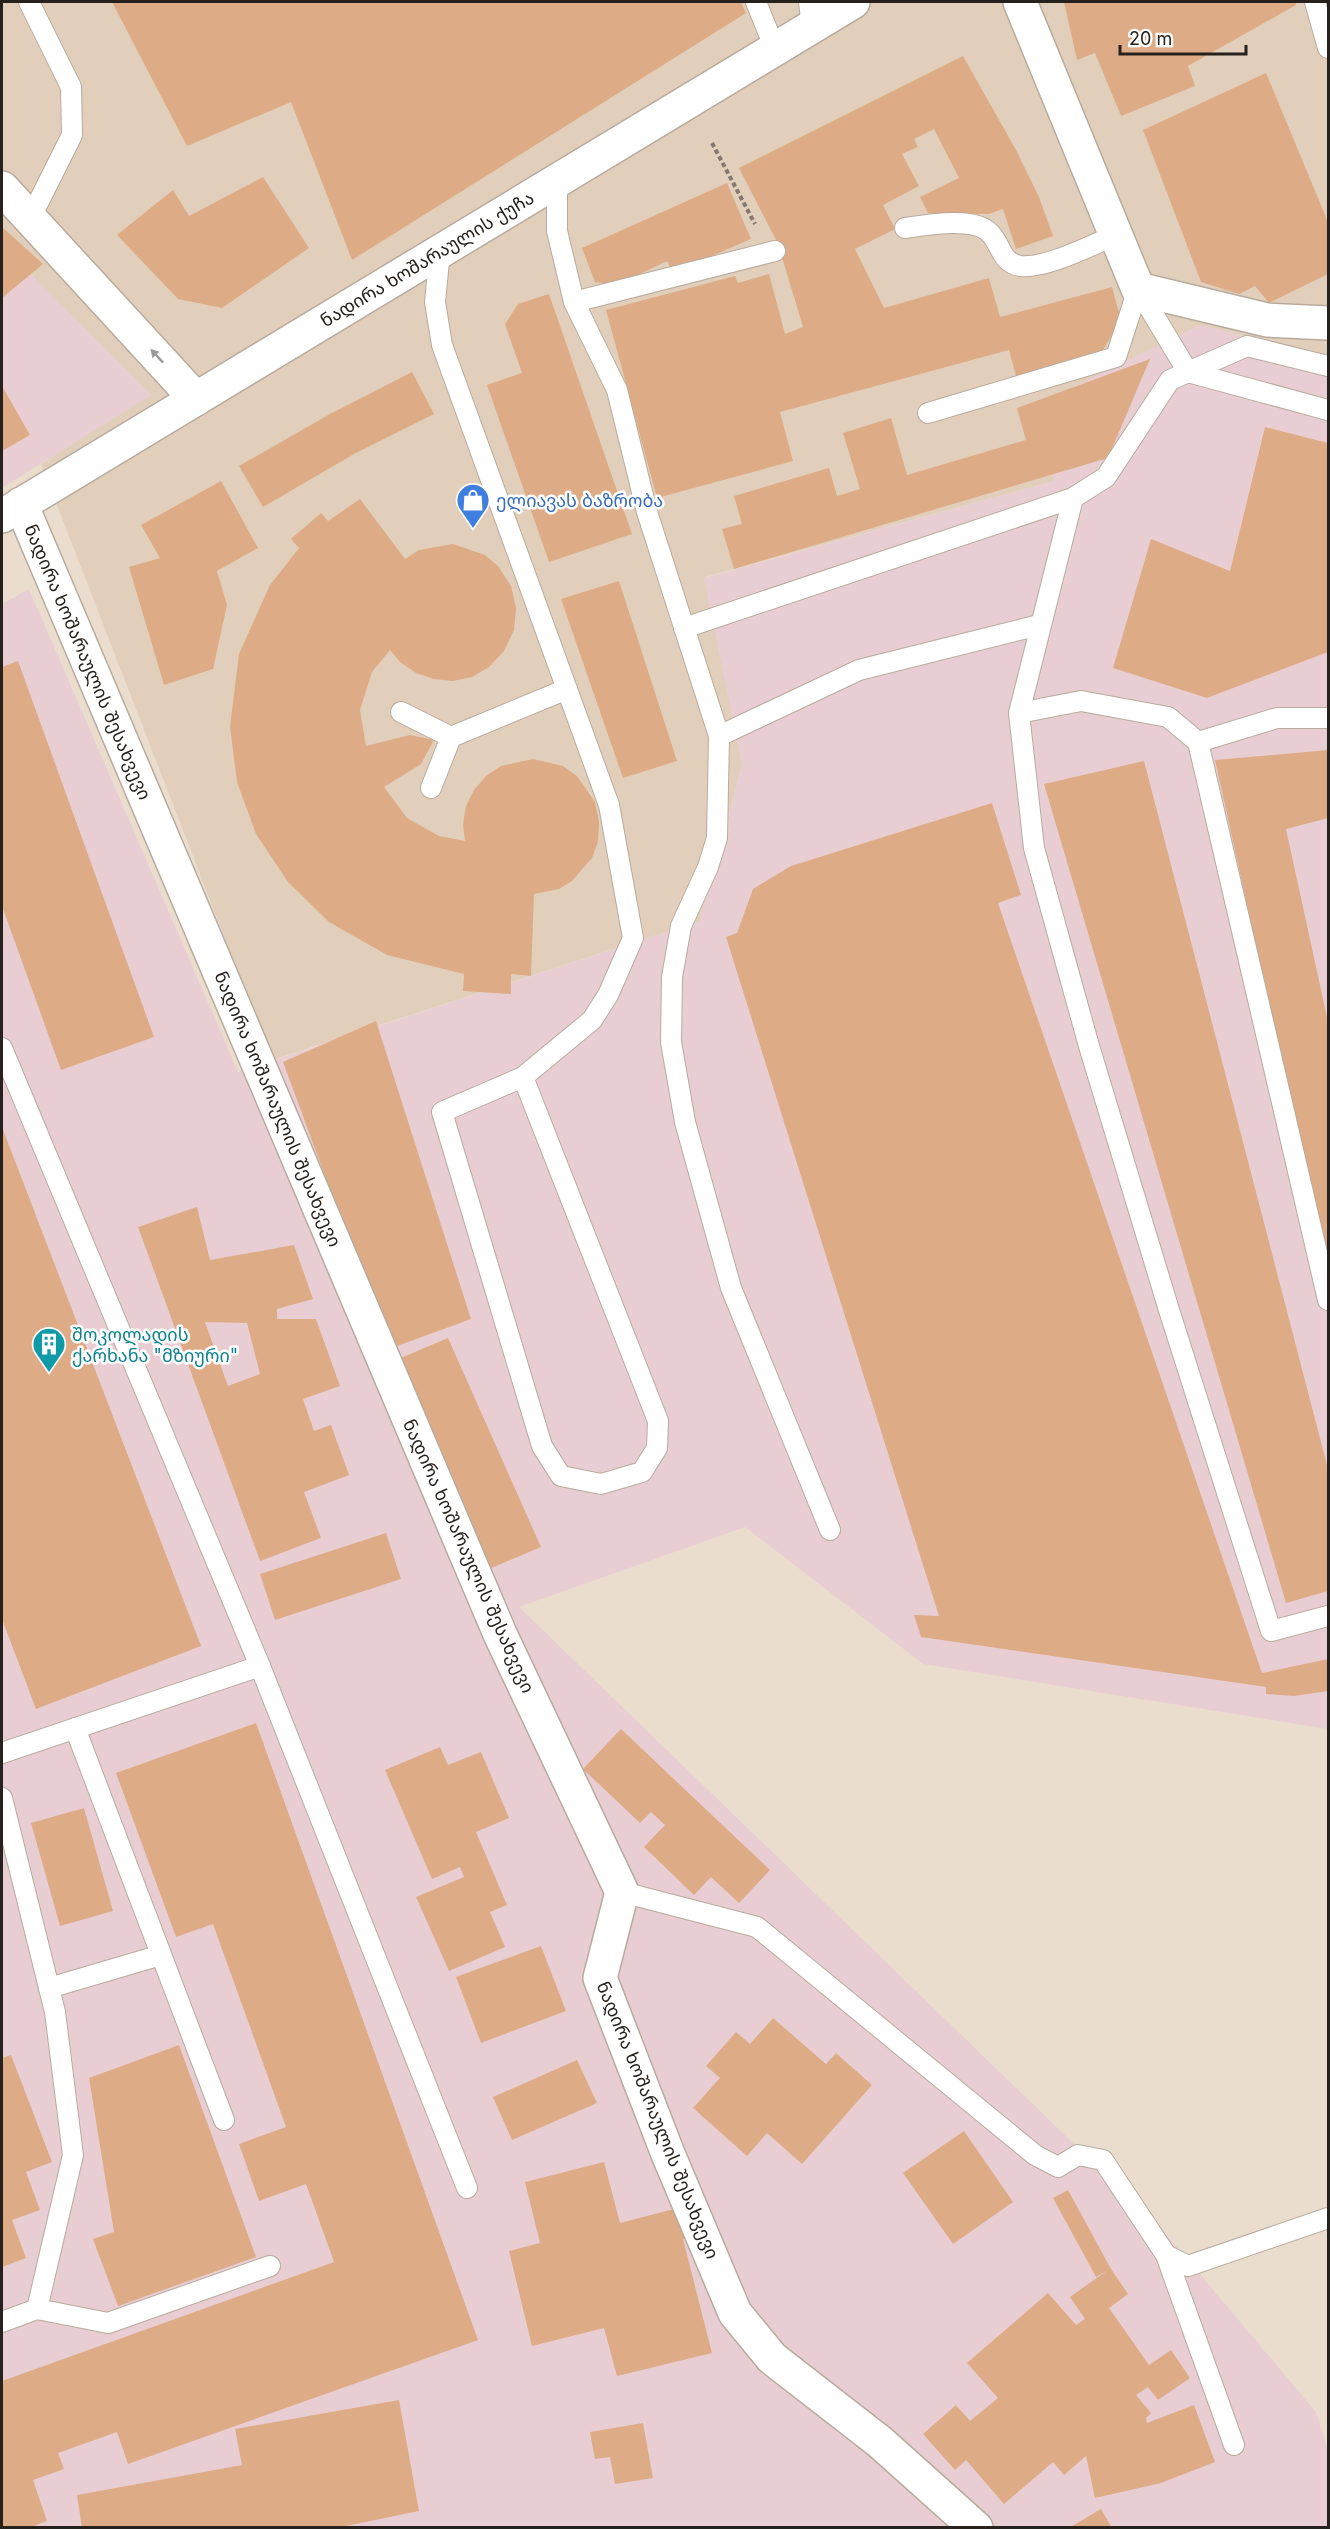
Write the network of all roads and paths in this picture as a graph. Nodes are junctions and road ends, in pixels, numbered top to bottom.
1 (29, 2) edge
2 (756, 2) edge
3 (853, 2) edge
4 (1020, 2) edge
5 (1315, 2) edge
6 (811, 14) edge
7 (1329, 48) edge
8 (775, 49) junction
9 (712, 143) dead end
10 (556, 181) junction
11 (2, 188) edge
12 (30, 219) junction
13 (905, 228) dead end
14 (1116, 235) junction
15 (441, 251) junction
16 (772, 251) joint
17 (1138, 288) junction
18 (574, 302) junction
19 (1329, 323) edge
20 (1329, 366) edge
21 (1188, 372) junction
22 (196, 399) junction
23 (1329, 410) edge
24 (928, 413) dead end
25 (1073, 498) junction
26 (11, 510) edge
27 (1039, 625) junction
28 (684, 628) junction
29 (567, 689) junction
30 (401, 712) dead end
31 (1019, 712) junction
32 (1329, 718) edge
33 (719, 736) junction
34 (451, 737) junction
35 (1198, 742) junction
36 (431, 788) dead end
37 (2, 1048) edge
38 (523, 1077) junction
39 (1329, 1300) edge
40 (830, 1530) dead end
41 (1329, 1616) edge
42 (260, 1666) junction
43 (75, 1728) junction
44 (2, 1753) edge
45 (2, 1798) edge
46 (622, 1892) junction
47 (161, 1955) junction
48 (49, 1988) junction
49 (224, 2120) dead end
50 (467, 2188) dead end
51 (1329, 2218) edge
52 (1166, 2254) junction
53 (270, 2266) dead end
54 (37, 2309) junction
55 (2, 2322) edge
56 (1234, 2445) dead end
57 (976, 2528) edge

1 - 12 lane
2 - 8 lane
3 - 6 street, ნადირა ხოშარაულის ქუჩა
4 - 14 street
5 - 7 lane
6 - 8 street, ნადირა ხოშარაულის ქუჩა
8 - 10 street, ნადირა ხოშარაულის ქუჩა
9 - 16 path
10 - 15 street, ნადირა ხოშარაულის ქუჩა
10 - 18 lane
11 - 12 street
22 -> 12 street
13 - 14 lane
14 - 17 street
15 - 22 street, ნადირა ხოშარაულის ქუჩა
15 - 29 lane
16 - 18 lane
17 - 19 street
17 - 21 lane
17 - 24 lane
18 - 28 lane
20 - 21 lane
21 - 23 lane
21 - 25 lane
22 - 26 street, ნადირა ხოშარაულის ქუჩა
25 - 27 lane
25 - 28 lane
26 - 46 street, ნადირა ხოშარაულის შესახვევი
27 - 31 lane
27 - 33 lane
28 - 33 lane
29 - 34 lane
29 - 38 lane
30 - 34 lane
31 - 35 lane
31 - 41 lane
32 - 35 lane
33 - 40 lane
34 - 36 lane
35 - 39 lane
37 - 42 lane
38 - 38 lane
42 - 43 lane
42 - 50 lane
43 - 44 lane
43 - 47 lane
45 - 48 lane
46 - 52 lane
46 - 57 street, ნადირა ხოშარაულის შესახვევი
47 - 48 lane
47 - 49 lane
48 - 54 lane
51 - 52 lane
52 - 56 lane
53 - 54 lane
54 - 55 lane

